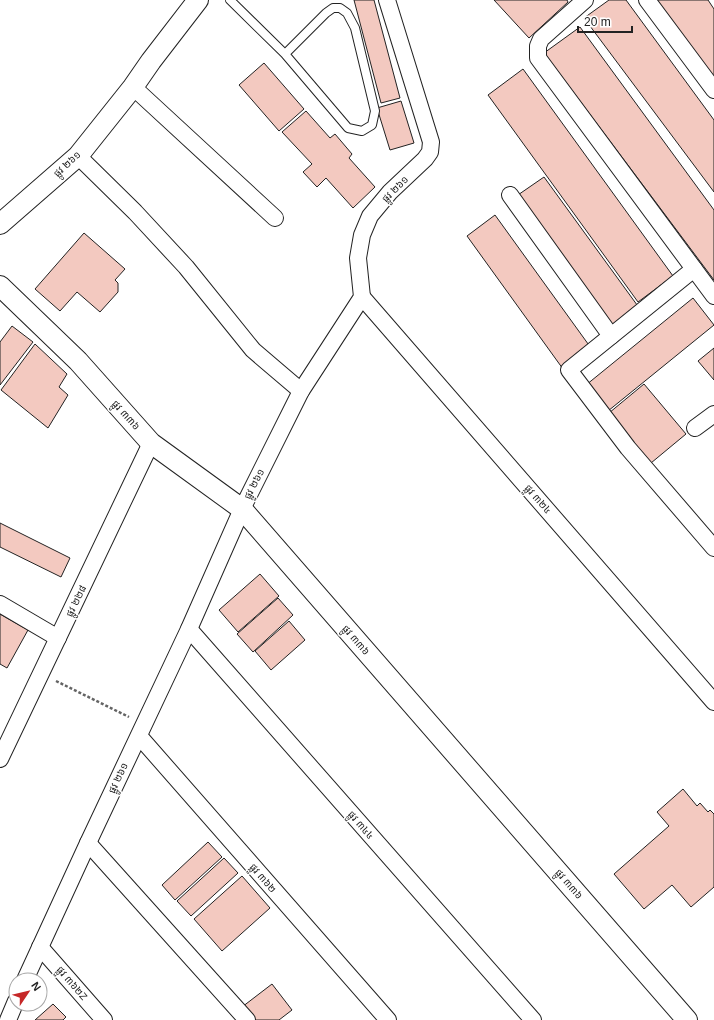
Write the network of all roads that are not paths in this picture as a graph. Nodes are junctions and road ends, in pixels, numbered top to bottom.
1 (198, 0) edge
2 (230, 0) edge
3 (387, 0) edge
4 (647, 0) edge
5 (583, 1) edge
6 (285, 54) junction
7 (133, 87) junction
8 (714, 90) edge
9 (78, 156) junction
10 (510, 195) dead end
11 (275, 218) dead end
12 (0, 224) edge
13 (694, 269) junction
14 (0, 286) edge
15 (714, 296) edge
16 (362, 297) junction
17 (611, 336) junction
18 (301, 391) junction
19 (714, 414) edge
20 (695, 428) dead end
21 (152, 443) junction
22 (242, 509) junction
23 (714, 548) edge
24 (0, 604) edge
25 (189, 629) junction
26 (58, 638) junction
27 (714, 702) edge
28 (141, 730) junction
29 (0, 759) edge
30 (88, 842) junction
31 (40, 947) junction
32 (29, 972) edge
33 (104, 1020) edge
34 (247, 1020) edge
35 (388, 1020) edge
36 (533, 1020) edge
37 (687, 1020) edge

1 - 7 street, ផ្លូវ ២៦១
2 - 6 lane
3 - 16 street, ផ្លូវ ២៦១
4 - 8 street
5 - 13 street
6 - 6 lane
7 - 9 street, ផ្លូវ ២៦១
7 - 11 street
9 - 12 street, ផ្លូវ ២៦១
9 - 18 street
10 - 17 street
13 - 15 street
13 - 17 street
14 - 21 street, ផ្លូវ ៣៣៦
16 - 18 street, ផ្លូវ ២៦១
16 - 27 street, ផ្លូវ ៣២៤
17 - 23 street
18 - 22 street, ផ្លូវ ២៦១
19 - 20 street
21 - 22 street, ផ្លូវ ៣៣៦
21 - 26 street, ផ្លូវ ២២៨
22 - 25 street, ផ្លូវ ២៦១
22 - 37 street, ផ្លូវ ៣៣៦
24 - 26 street
25 - 28 street, ផ្លូវ ២៦១
25 - 36 street, ផ្លូវ ៣៤៤
26 - 29 street, ផ្លូវ ២២៨
28 - 30 street, ផ្លូវ ២៦១
28 - 35 street, ផ្លូវ ៣៦២
30 - 31 street, ផ្លូវ ២៦១
30 - 34 street
31 - 32 street, ផ្លូវ ២៦១
31 - 33 street, ផ្លូវ ៣៦២Z

